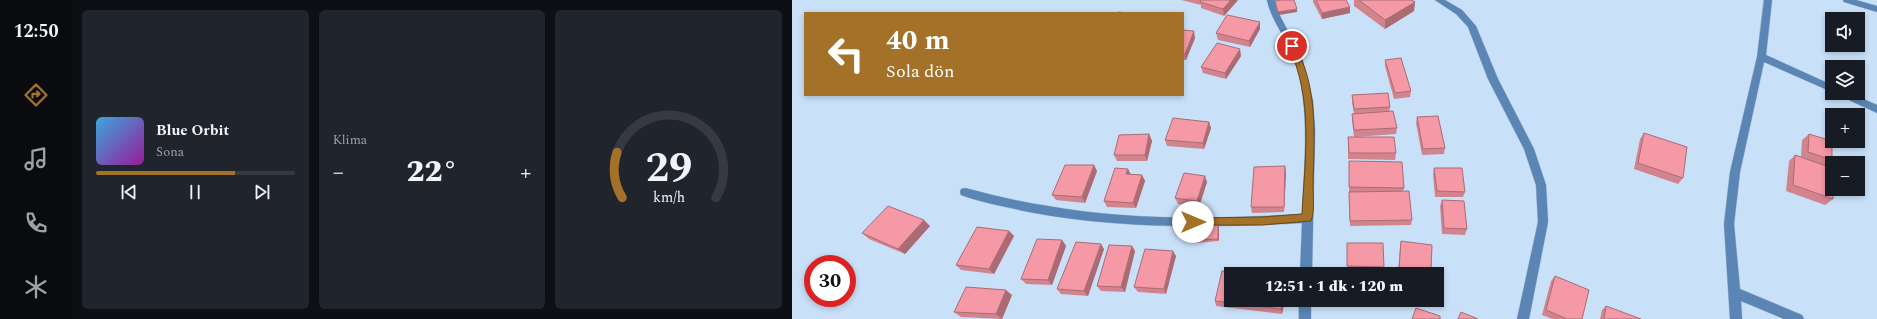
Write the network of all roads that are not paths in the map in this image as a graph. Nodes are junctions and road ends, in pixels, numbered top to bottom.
1 (1271, 0) edge
2 (1439, 0) edge
3 (1768, 0) edge
4 (1847, 0) edge
5 (1876, 8) edge
6 (1761, 57) junction
7 (1825, 86) edge
8 (1857, 100) edge
9 (1877, 109) edge
10 (965, 192) dead end
11 (1307, 218) junction
12 (1306, 267) edge
13 (1733, 292) junction
14 (1305, 307) edge
15 (1305, 319) edge
16 (1523, 319) edge
17 (1736, 319) edge
18 (1798, 319) edge

1 - 11 street
2 - 16 street
3 - 6 street
4 - 5 street
6 - 7 street
6 - 13 street
8 - 9 street
10 - 11 street
11 - 12 street
13 - 17 street
13 - 18 street
14 - 15 street

